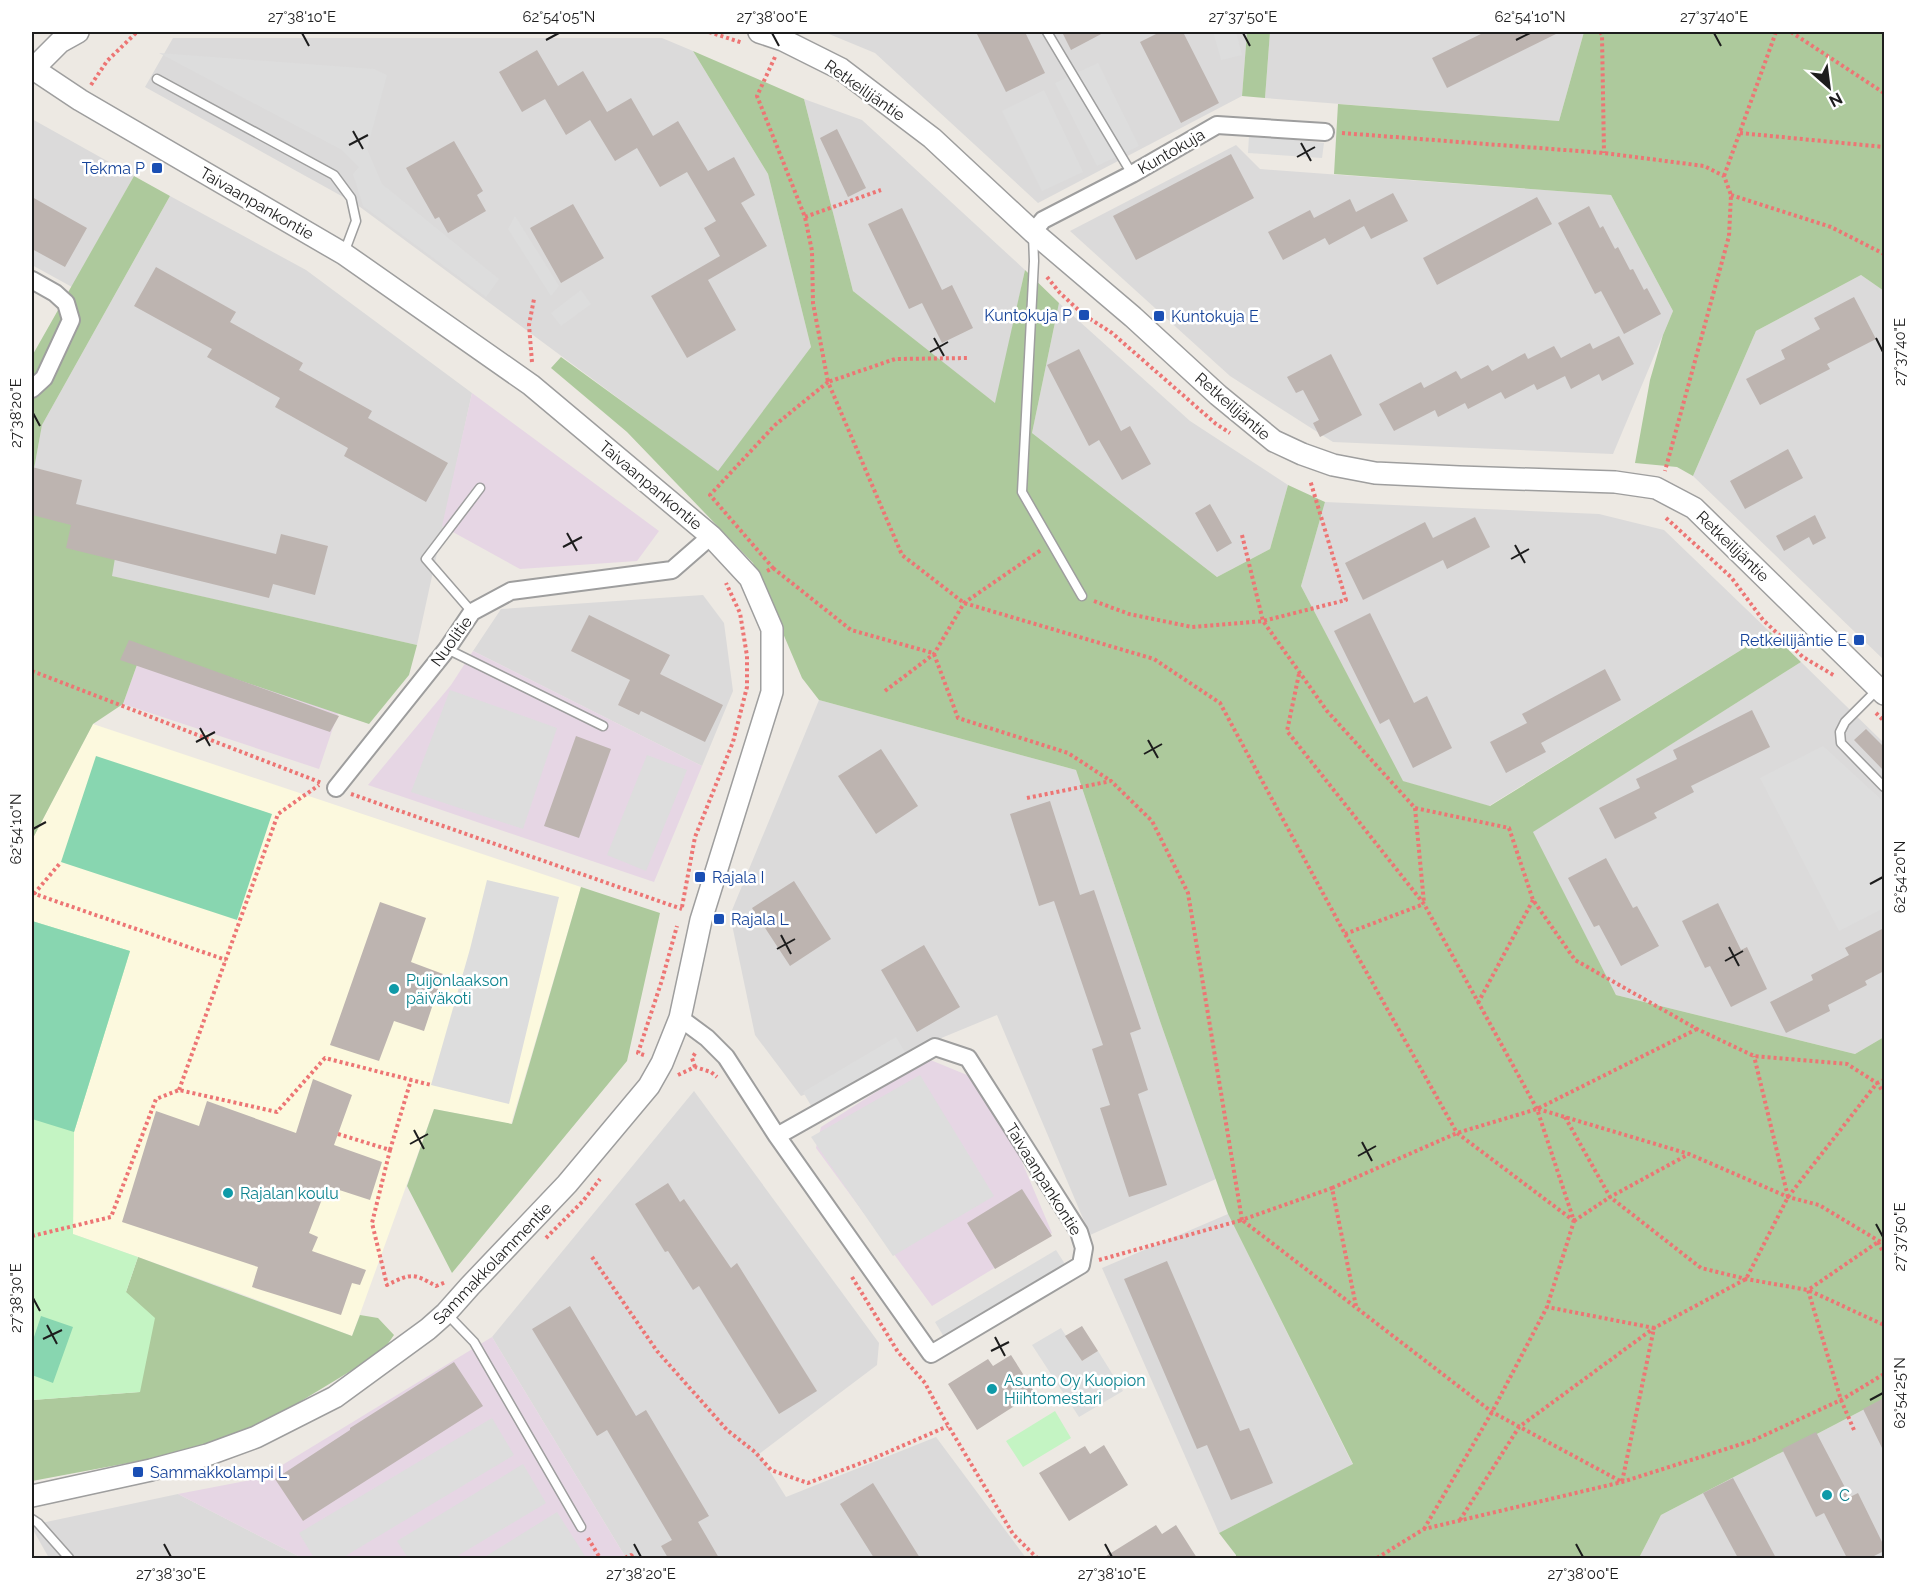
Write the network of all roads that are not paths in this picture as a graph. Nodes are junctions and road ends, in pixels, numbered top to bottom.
1 (78, 32) edge
2 (1047, 32) edge
3 (757, 39) edge
4 (32, 68) edge
5 (157, 79) dead end
6 (1325, 132) road end
7 (1132, 174) junction
8 (1033, 232) junction
9 (344, 254) junction
10 (32, 280) edge
11 (32, 389) edge
12 (480, 488) dead end
13 (711, 536) junction
14 (1082, 596) road end
15 (472, 612) junction
16 (447, 649) junction
17 (1876, 695) edge
18 (603, 726) dead end
19 (329, 786) road end
20 (1884, 787) edge
21 (680, 1018) junction
22 (777, 1136) junction
23 (446, 1313) junction
24 (32, 1496) edge
25 (32, 1519) edge
26 (581, 1527) road end
27 (69, 1558) edge

1 - 4 street
2 - 7 lane
3 - 8 street, Retkeilijäntie
4 - 9 street, Taivaanpankontie
5 - 9 lane
6 - 7 street, Kuntokuja
7 - 8 street, Kuntokuja
8 - 14 lane
8 - 17 street, Retkeilijäntie
9 - 13 street, Taivaanpankontie
10 - 11 street
12 - 15 lane
13 - 15 street, Nuolitie
13 - 21 street, Taivaanpankontie
15 - 16 street, Nuolitie
16 - 18 lane
16 - 19 street, Nuolitie
17 - 20 lane
21 - 22 street
21 - 23 street, Sammakkolammentie
22 - 22 street, Taivaanpankontie
23 - 24 street, Sammakkolammentie
23 - 26 lane
25 - 27 lane

